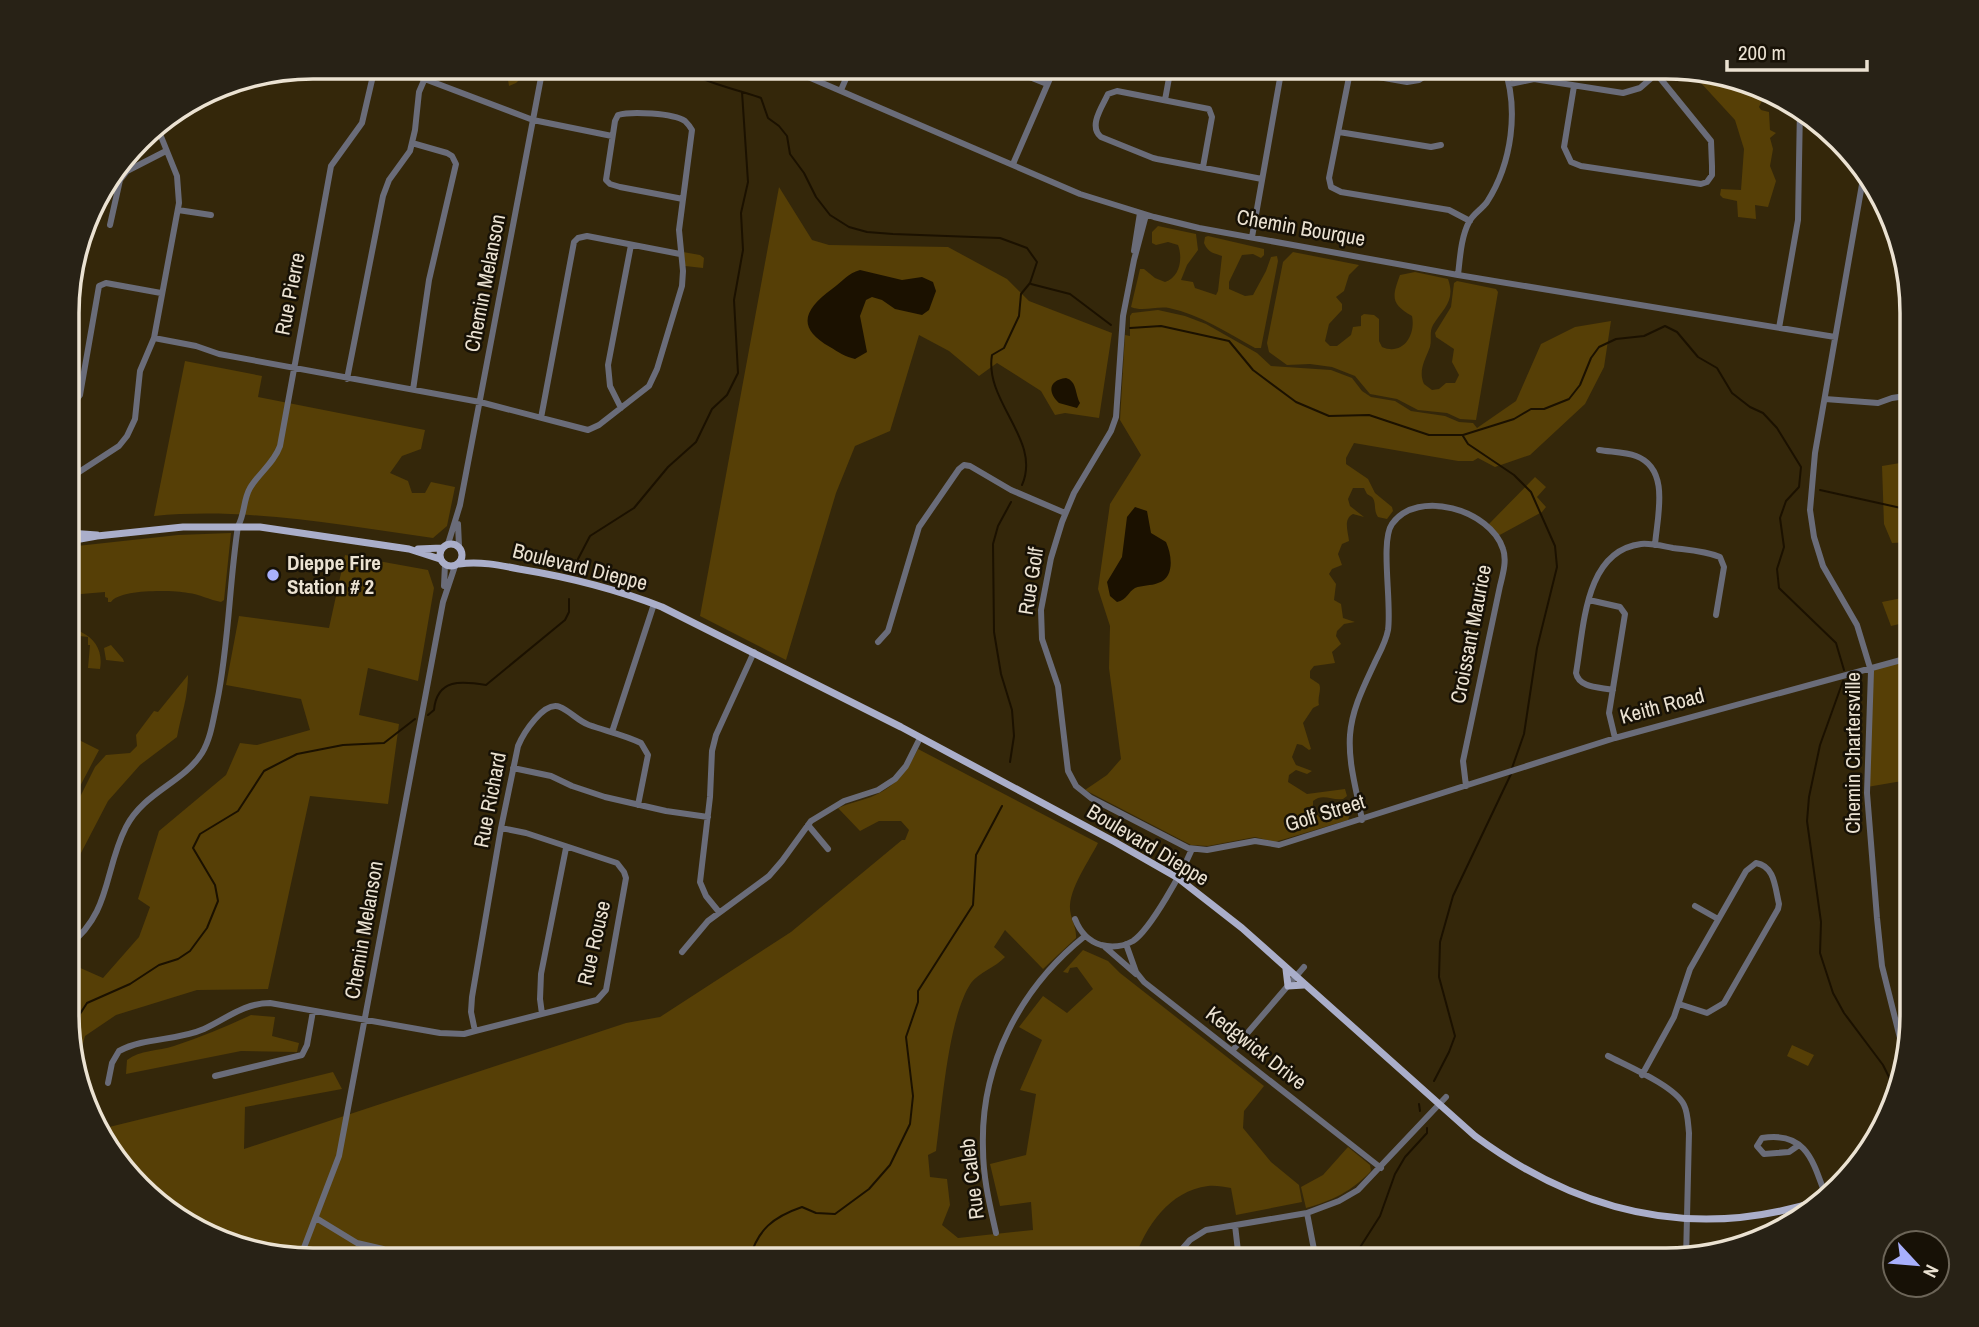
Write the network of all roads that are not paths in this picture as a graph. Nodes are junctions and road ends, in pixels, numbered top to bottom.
1 (372, 79) edge
2 (425, 79) edge
3 (428, 79) edge
4 (540, 79) edge
5 (815, 79) edge
6 (846, 79) edge
7 (1036, 79) edge
8 (1049, 79) edge
9 (1169, 79) edge
10 (1281, 79) edge
11 (1349, 79) edge
12 (1394, 79) edge
13 (1420, 79) edge
14 (1508, 79) edge
15 (1649, 79) edge
16 (1660, 79) edge
17 (1047, 84) junction
18 (1510, 84) junction
19 (1574, 86) junction
20 (841, 90) junction
21 (1165, 100) junction
22 (533, 120) junction
23 (1801, 121) edge
24 (1339, 132) junction
25 (160, 135) edge
26 (612, 136) junction
27 (412, 143) junction
28 (1441, 145) dead end
29 (166, 151) junction
30 (1013, 164) junction
31 (1203, 167) junction
32 (127, 171) edge
33 (1262, 179) junction
34 (120, 181) edge
35 (1862, 185) edge
36 (683, 199) junction
37 (178, 210) junction
38 (1143, 214) junction
39 (211, 215) dead end
40 (1470, 220) junction
41 (110, 225) dead end
42 (1252, 237) junction
43 (631, 245) junction
44 (680, 254) junction
45 (1458, 275) junction
46 (161, 293) junction
47 (1779, 328) junction
48 (1835, 337) junction
49 (153, 338) junction
50 (293, 368) junction
51 (347, 379) junction
52 (412, 390) junction
53 (79, 396) edge
54 (1900, 397) edge
55 (1825, 399) junction
56 (480, 402) junction
57 (621, 408) junction
58 (541, 418) junction
59 (1599, 450) dead end
60 (79, 472) edge
61 (460, 505) junction
62 (1065, 513) junction
63 (238, 527) junction
64 (79, 534) edge
65 (97, 536) junction
66 (79, 539) edge
67 (1655, 545) junction
68 (445, 546) junction
69 (460, 548) junction
70 (409, 549) junction
71 (443, 562) junction
72 (492, 564) junction
73 (457, 565) junction
74 (1589, 600) junction
75 (443, 602) junction
76 (654, 604) junction
77 (1716, 615) dead end
78 (878, 642) dead end
79 (754, 652) junction
80 (1900, 660) edge
81 (1870, 667) junction
82 (1613, 690) junction
83 (612, 732) junction
84 (1615, 737) junction
85 (920, 738) junction
86 (513, 768) junction
87 (1466, 786) junction
88 (638, 805) junction
89 (708, 817) junction
90 (1362, 820) junction
91 (808, 825) junction
92 (501, 828) junction
93 (566, 848) junction
94 (828, 849) dead end
95 (1192, 849) junction
96 (1178, 878) junction
97 (1695, 906) dead end
98 (719, 912) junction
99 (1075, 919) dead end
100 (1717, 919) junction
101 (79, 936) edge
102 (1086, 936) junction
103 (1126, 944) junction
104 (1103, 946) junction
105 (682, 952) dead end
106 (1304, 967) dead end
107 (1286, 968) junction
108 (1138, 976) junction
109 (1296, 977) junction
110 (1304, 985) junction
111 (1288, 986) junction
112 (1679, 1004) junction
113 (313, 1011) junction
114 (542, 1014) junction
115 (366, 1020) junction
116 (475, 1031) junction
117 (1899, 1035) edge
118 (1232, 1051) junction
119 (1608, 1056) dead end
120 (1642, 1075) junction
121 (215, 1076) dead end
122 (108, 1083) dead end
123 (1446, 1097) dead end
124 (1440, 1105) junction
125 (1799, 1145) junction
126 (1381, 1168) junction
127 (1823, 1188) edge
128 (1801, 1205) edge
129 (1307, 1213) junction
130 (316, 1218) junction
131 (1687, 1218) junction
132 (1235, 1225) junction
133 (996, 1233) dead end
134 (304, 1247) edge
135 (1686, 1247) edge
136 (379, 1248) edge
137 (1183, 1248) edge
138 (1238, 1248) edge
139 (1314, 1248) edge

1 - 50 street, Rue Pierre
2 - 27 street
3 - 22 street
4 - 22 street, Chemin Melanson
5 - 20 street, Chemin Bourque
6 - 20 street
7 - 17 street
8 - 17 street
9 - 21 street
10 - 33 street
11 - 24 street
12 - 13 street
14 - 18 street
15 - 19 street
16 - 19 street
17 - 30 street
18 - 19 street
18 - 40 street
20 - 30 street, Chemin Bourque
21 - 31 street
21 - 31 street
22 - 26 street
22 - 56 street, Chemin Melanson
23 - 47 street
24 - 28 street
24 - 40 street
25 - 29 street
26 - 36 street
26 - 36 street
27 - 51 street
27 - 52 street
29 - 32 street
29 - 37 street
30 - 38 street, Chemin Bourque
31 - 33 street
33 - 42 street
34 - 41 street
35 - 48 street, Chemin Chartersville
36 - 44 street
37 - 39 street
37 - 46 street
38 - 42 street, Chemin Bourque
38 - 62 street, Rue Golf
40 - 45 street
42 - 45 street, Chemin Bourque
43 - 44 street
43 - 57 street
43 - 58 street
44 - 57 street
45 - 47 street, Chemin Bourque
46 - 49 street
46 - 53 street
47 - 48 street, Chemin Bourque
48 - 55 street, Chemin Chartersville
49 - 50 street
49 - 60 street
50 - 51 street
50 - 63 street, Rue Pierre
51 - 52 street
52 - 56 street
54 - 55 street
55 - 81 street, Chemin Chartersville
56 - 58 street
56 - 61 street, Chemin Melanson
57 - 58 street
59 - 67 street
61 - 68 street
61 - 69 street
62 - 78 street
62 - 95 street, Rue Golf
63 - 65 main road
63 - 70 main road
63 - 101 street, Rue Pierre
64 - 65 main road
65 - 66 main road
67 - 74 street
67 - 77 street
68 - 69 main road
68 - 70 main road
68 - 71 main road
69 - 72 main road
69 - 73 main road
70 - 71 main road
71 - 73 main road
71 - 75 street
72 - 73 main road
72 - 76 main road, Boulevard Dieppe
73 - 75 street
74 - 82 street
74 - 82 street
75 - 115 street, Chemin Melanson
76 - 79 main road, Boulevard Dieppe
76 - 83 street
79 - 85 main road, Boulevard Dieppe
79 - 89 street
80 - 81 street, Keith Road
81 - 84 street, Keith Road
81 - 117 street, Chemin Chartersville
82 - 84 street
83 - 86 street, Rue Richard
83 - 88 street, Rue Richard
84 - 87 street, Keith Road
85 - 91 street
85 - 96 main road, Boulevard Dieppe
86 - 88 street
86 - 92 street, Rue Richard
87 - 90 street, Golf Street
87 - 90 street, Croissant Maurice
88 - 89 street
89 - 98 street
90 - 95 street, Golf Street
91 - 94 street
91 - 98 street
92 - 93 street, Rue Rouse
92 - 116 street, Rue Richard
93 - 114 street
93 - 114 street, Rue Rouse
95 - 96 street
96 - 103 street
96 - 107 main road, Boulevard Dieppe
97 - 100 street
98 - 105 street
99 - 102 street
100 - 112 street
100 - 112 street
102 - 104 street
102 - 133 street, Rue Caleb
103 - 104 street
103 - 108 street
104 - 108 street, Kedgwick Drive
106 - 109 street
107 - 109 main road, Boulevard Dieppe
107 - 111 main road
108 - 118 street, Kedgwick Drive
109 - 110 main road, Boulevard Dieppe
109 - 111 street
110 - 111 main road
110 - 124 main road, Boulevard Dieppe
111 - 118 street
112 - 120 street
113 - 115 street, Rue Rouse
113 - 121 street
113 - 122 street, Rue Rouse
114 - 116 street, Rue Rouse
115 - 116 street, Rue Rouse
115 - 130 street, Chemin Melanson
118 - 126 street, Kedgwick Drive
119 - 120 street
120 - 131 street
123 - 124 street
124 - 126 street
124 - 131 main road, Boulevard Dieppe
125 - 125 street
125 - 127 street
126 - 129 street
128 - 131 main road, Boulevard Dieppe
129 - 132 street
129 - 139 street
130 - 134 street, Chemin Melanson
130 - 136 street
131 - 135 street
132 - 137 street
132 - 138 street

